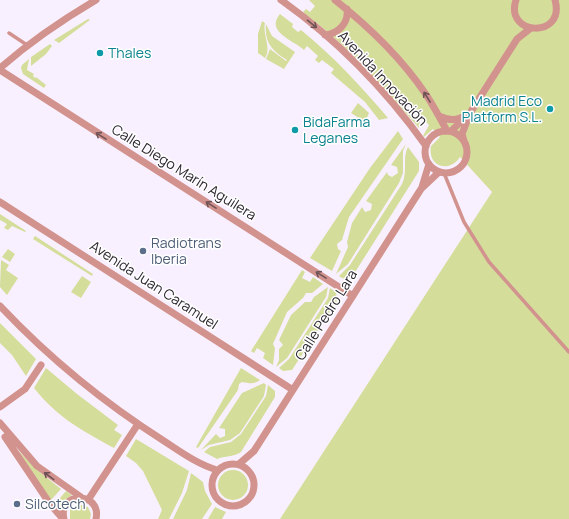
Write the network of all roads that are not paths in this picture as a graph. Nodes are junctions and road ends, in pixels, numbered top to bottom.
1 (96, 0) edge
2 (281, 0) edge
3 (335, 0) edge
4 (555, 0) edge
5 (513, 1) edge
6 (347, 9) junction
7 (519, 21) junction
8 (531, 28) junction
9 (9, 32) dead end
10 (325, 35) junction
11 (517, 39) junction
12 (27, 45) junction
13 (0, 69) edge
14 (470, 113) junction
15 (439, 116) junction
16 (449, 131) junction
17 (464, 141) junction
18 (426, 146) junction
19 (429, 164) junction
20 (441, 172) junction
21 (421, 189) junction
22 (0, 202) edge
23 (353, 296) junction
24 (0, 306) edge
25 (569, 352) edge
26 (41, 365) dead end
27 (293, 390) junction
28 (0, 407) edge
29 (0, 424) edge
30 (138, 424) junction
31 (0, 428) edge
32 (252, 455) junction
33 (200, 464) junction
34 (239, 464) junction
35 (217, 470) junction
36 (249, 471) junction
37 (212, 478) junction
38 (85, 499) junction
39 (64, 519) edge
40 (96, 519) edge

1 - 12 street
2 -> 10 street, Avenida Innovación
3 - 6 street, Avenida Innovación
4 - 8 street
5 - 7 street
6 - 10 street
15 -> 6 street, Avenida Innovación
7 - 8 street
7 - 11 street
8 - 11 street
9 - 12 lane
10 - 18 street, Avenida Innovación
11 - 14 street
12 - 13 street
23 -> 13 street, Calle Diego Marín Aguilera
14 - 15 street
14 - 16 street
14 - 17 street
15 - 16 street, Avenida Innovación
16 - 17 street
16 - 18 street
17 - 20 street
18 - 19 street
19 - 20 street
19 - 21 street, Calle Pedro Lara
20 - 21 street, Calle Pedro Lara
20 - 25 lane
21 - 23 street, Calle Pedro Lara
22 - 27 street, Avenida Juan Caramuel
23 - 27 street, Calle Pedro Lara
24 - 30 street
26 - 28 street
27 - 32 street, Calle Pedro Lara
38 -> 29 street
30 - 33 street
30 - 38 street
31 - 39 street
32 - 34 street, Calle Pedro Lara
32 - 36 street, Calle Pedro Lara
33 - 35 street
33 - 37 street
34 - 35 street
34 - 36 street
35 - 37 street
36 - 37 street
38 - 39 street
38 - 40 street

